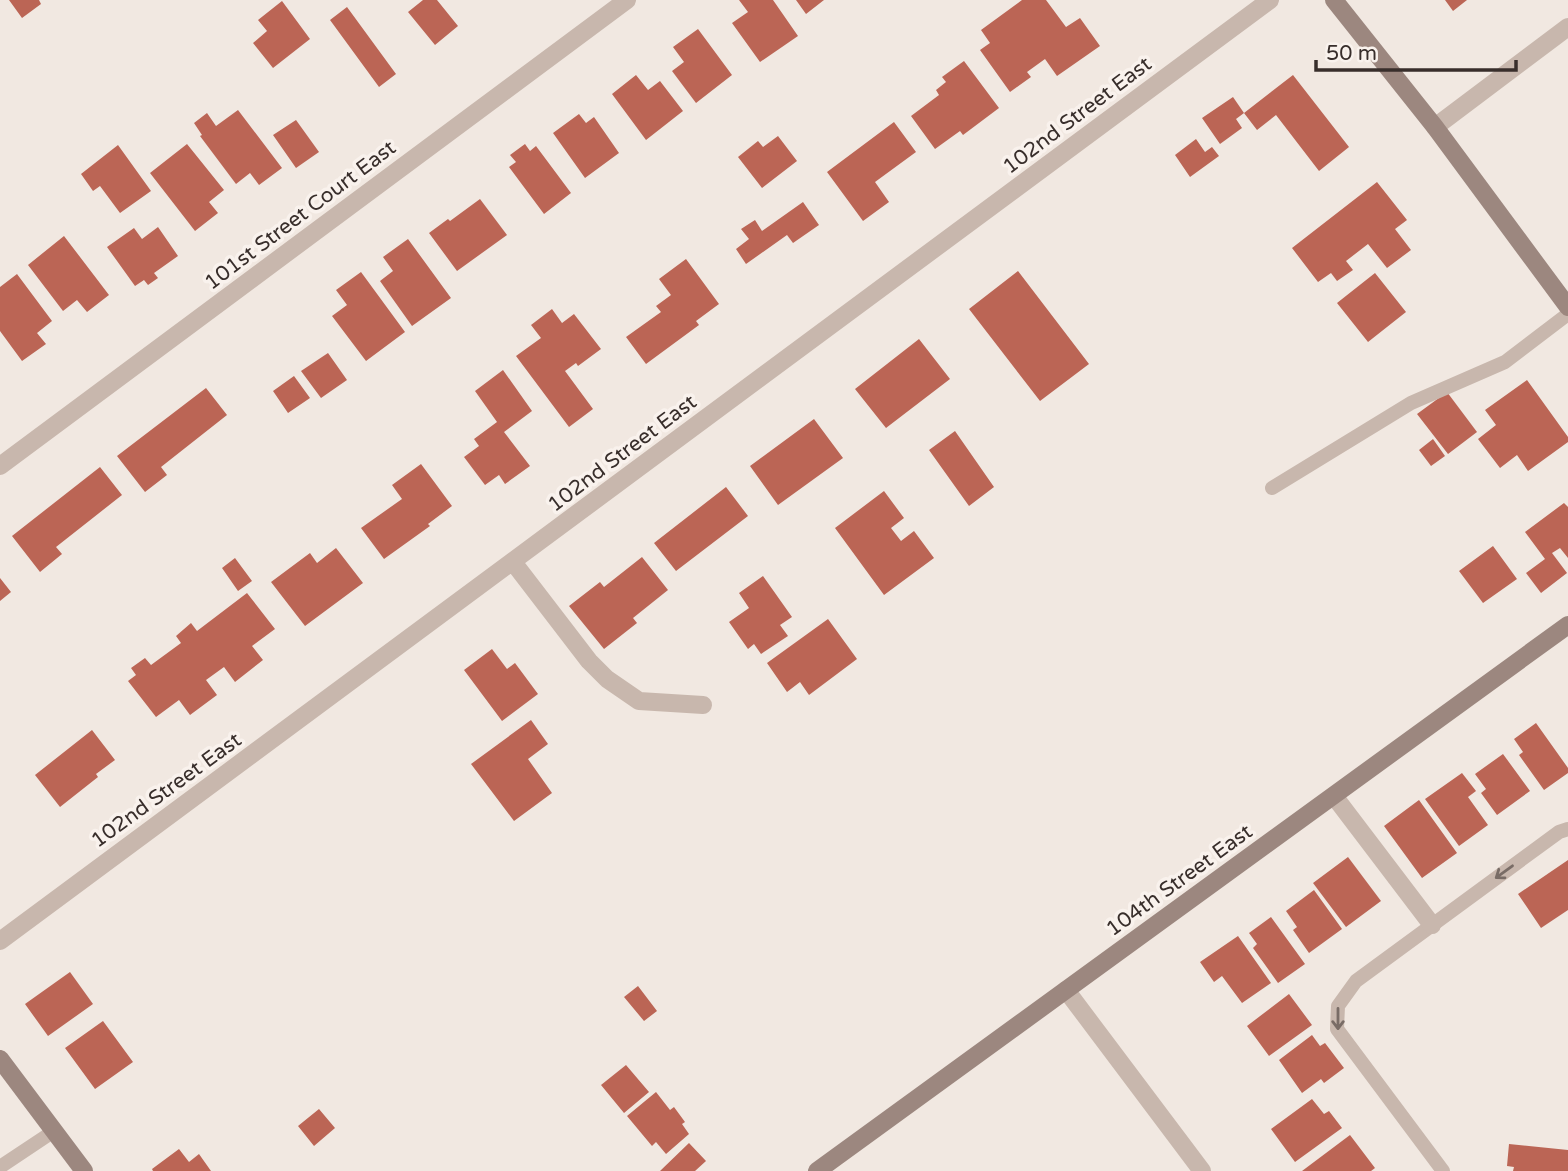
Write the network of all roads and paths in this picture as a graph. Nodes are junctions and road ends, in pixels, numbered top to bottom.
1 (627, 0) edge
2 (1270, 0) edge
3 (1334, 0) edge
4 (1568, 27) edge
5 (1435, 127) junction
6 (1568, 307) edge
7 (1568, 314) edge
8 (0, 466) edge
9 (1272, 488) dead end
10 (513, 562) junction
11 (1568, 625) edge
12 (703, 705) dead end
13 (1334, 796) junction
14 (1568, 829) edge
15 (1432, 925) junction
16 (0, 941) edge
17 (1066, 990) junction
18 (0, 1059) edge
19 (54, 1130) junction
20 (0, 1167) edge
21 (84, 1171) edge
22 (817, 1171) edge
23 (1202, 1171) edge
24 (1443, 1171) edge

1 - 8 street, 101st Street Court East
2 - 10 street, 102nd Street East
3 - 5 street
4 - 5 street
5 - 6 street
7 - 9 lane
10 - 12 street
10 - 16 street, 102nd Street East
11 - 13 street, 104th Street East
13 - 15 street
13 - 17 street, 104th Street East
14 -> 15 lane
15 -> 24 lane
17 - 22 street, 104th Street East
17 - 23 street
18 - 19 street
19 - 20 lane
19 - 21 street

